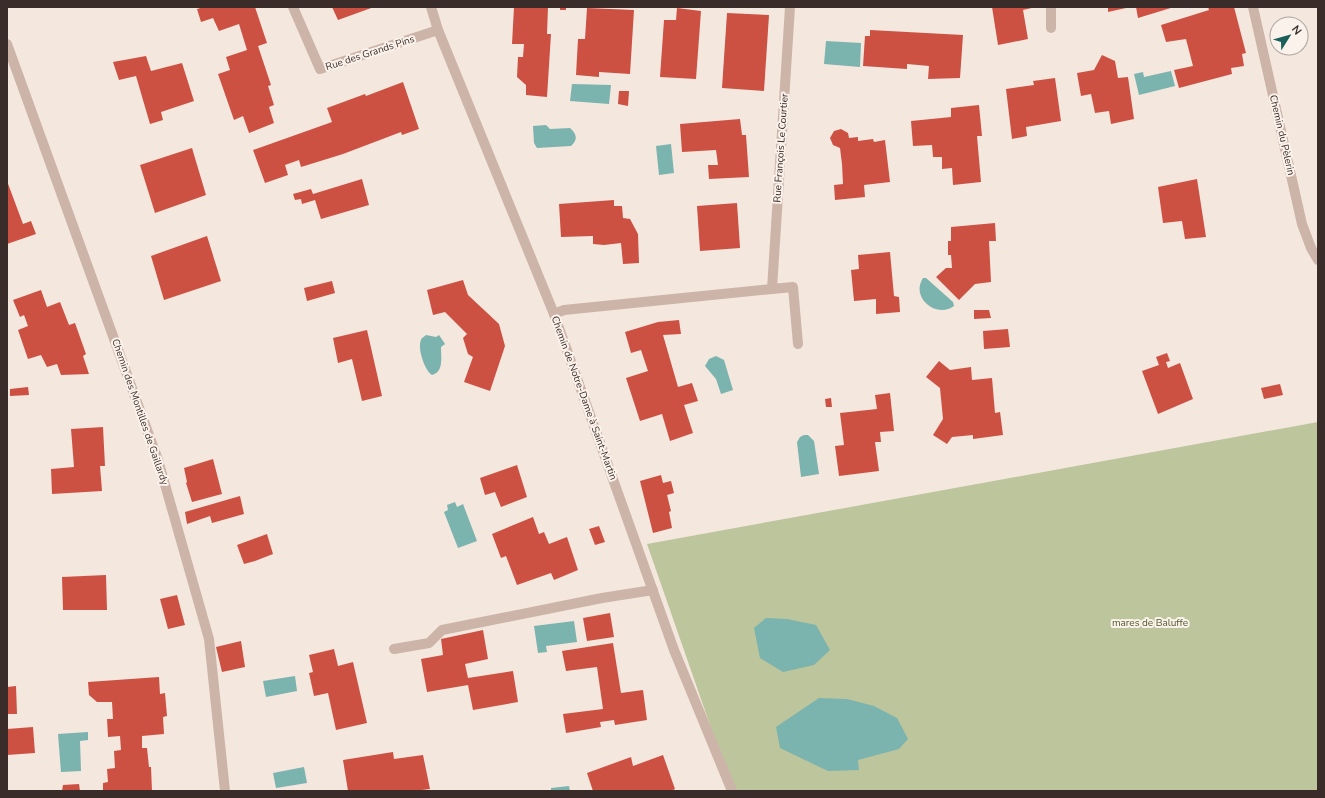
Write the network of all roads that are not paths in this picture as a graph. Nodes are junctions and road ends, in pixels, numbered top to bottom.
1 (293, 7) edge
2 (431, 7) edge
3 (790, 7) edge
4 (1051, 7) edge
5 (1253, 7) edge
6 (1051, 28) dead end
7 (438, 30) junction
8 (7, 44) edge
9 (1318, 260) edge
10 (772, 289) junction
11 (554, 314) junction
12 (798, 344) dead end
13 (653, 590) junction
14 (394, 650) dead end
15 (225, 791) edge
16 (732, 791) edge

1 - 7 street, Rue des Grands Pins
2 - 7 street, Chemin de Notre-Dame à Saint-Martin
3 - 10 street, Rue François Le Courtier
4 - 6 street
5 - 9 street, Chemin du Pèlerin
7 - 11 street, Chemin de Notre-Dame à Saint-Martin
8 - 15 street, Chemin des Montilles de Gaillardy
10 - 11 street
10 - 12 street
11 - 13 street, Chemin de Notre-Dame à Saint-Martin
13 - 14 street
13 - 16 street, Chemin de Notre-Dame à Saint-Martin

